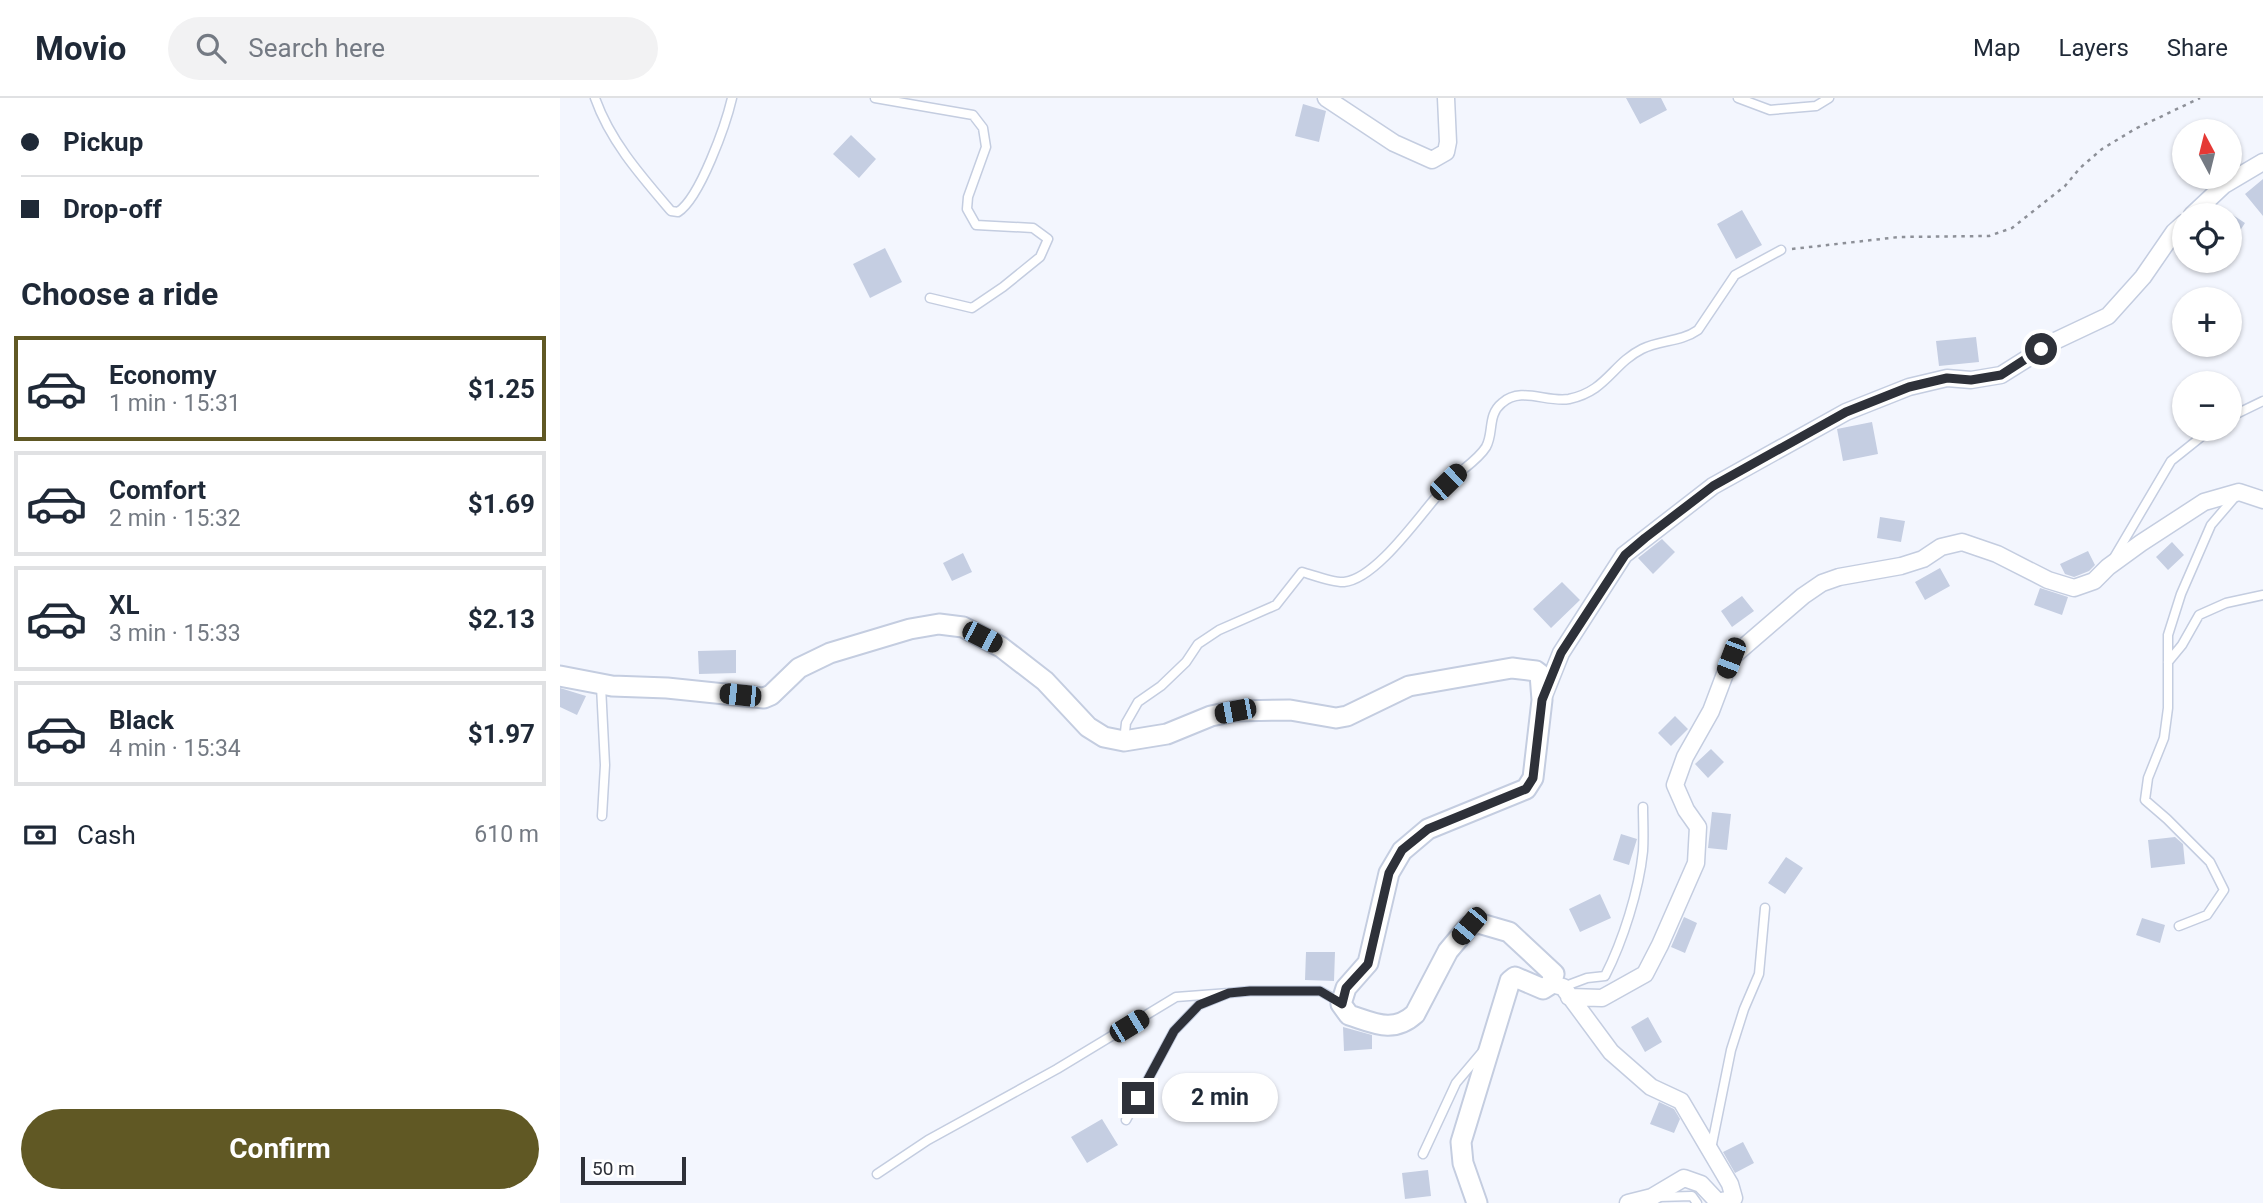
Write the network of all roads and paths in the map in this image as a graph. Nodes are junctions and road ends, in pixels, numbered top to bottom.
1 (595, 98) edge
2 (732, 98) edge
3 (875, 98) edge
4 (1326, 98) edge
5 (1446, 98) edge
6 (1738, 98) edge
7 (1829, 98) edge
8 (2200, 98) edge
9 (2263, 162) edge
10 (2205, 203) edge
11 (2172, 235) edge
12 (1782, 250) joint
13 (930, 298) dead end
14 (2263, 401) edge
15 (2242, 411) edge
16 (2196, 441) edge
17 (2239, 492) junction
18 (2263, 500) edge
19 (2108, 567) junction
20 (2263, 595) edge
21 (2168, 662) junction
22 (560, 676) edge
23 (601, 683) junction
24 (1542, 700) junction
25 (1124, 741) junction
26 (1643, 807) dead end
27 (602, 817) dead end
28 (1765, 908) dead end
29 (2179, 926) dead end
30 (1561, 989) junction
31 (1229, 993) junction
32 (1342, 1004) junction
33 (1491, 1041) junction
34 (1126, 1120) dead end
35 (1711, 1152) junction
36 (1423, 1154) dead end
37 (877, 1174) dead end
38 (1652, 1197) junction
39 (1477, 1203) edge
40 (1628, 1203) edge
41 (1697, 1203) edge

1 - 2 lane
3 - 13 lane
4 - 5 street
6 - 7 lane
8 - 12 path
9 - 10 street
11 - 24 street
12 - 25 lane
14 - 15 lane
16 - 19 lane
17 - 18 street
17 - 19 street
17 - 21 lane
19 - 30 street
20 - 21 lane
21 - 29 lane
22 - 23 street
23 - 25 street
23 - 27 lane
24 - 25 street
24 - 32 street
26 - 30 lane
28 - 35 lane
30 - 32 street
30 - 33 street
30 - 35 street
31 - 32 lane
31 - 34 lane
31 - 37 lane
33 - 36 lane
33 - 39 street
35 - 38 street
38 - 40 street
38 - 41 lane

